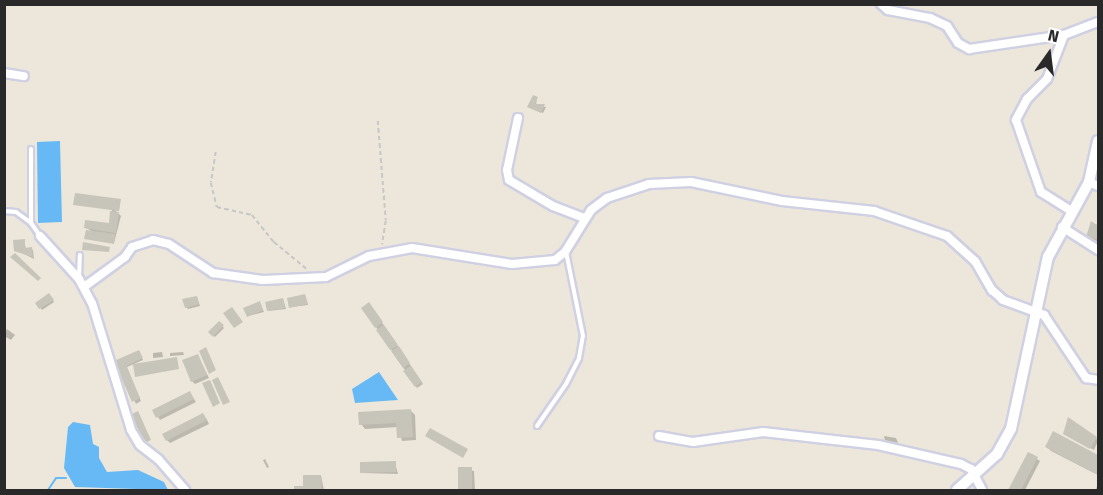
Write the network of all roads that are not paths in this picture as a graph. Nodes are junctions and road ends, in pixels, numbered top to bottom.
1 (881, 4) edge
2 (1098, 22) edge
3 (1064, 35) junction
4 (4, 73) edge
5 (24, 76) dead end
6 (518, 118) dead end
7 (1098, 148) edge
8 (31, 149) dead end
9 (1094, 184) edge
10 (4, 211) edge
11 (1071, 211) junction
12 (585, 218) junction
13 (31, 223) junction
14 (1062, 227) junction
15 (39, 237) joint
16 (1098, 250) edge
17 (565, 252) junction
18 (80, 255) dead end
19 (81, 283) junction
20 (1035, 312) junction
21 (1098, 380) edge
22 (537, 426) dead end
23 (659, 436) dead end
24 (974, 477) junction
25 (185, 490) edge
26 (957, 490) edge
27 (982, 490) edge

1 - 3 street
2 - 3 street
3 - 11 street
4 - 5 street
6 - 12 street
7 - 9 street
8 - 13 lane
9 - 11 street
10 - 13 lane
11 - 14 street
12 - 17 street
12 - 20 street
13 - 15 lane
14 - 16 street
14 - 20 street
15 - 19 street
17 - 19 street
17 - 22 lane
18 - 19 lane
19 - 25 street
20 - 21 street
20 - 24 street
23 - 24 street
24 - 26 street
24 - 27 street

